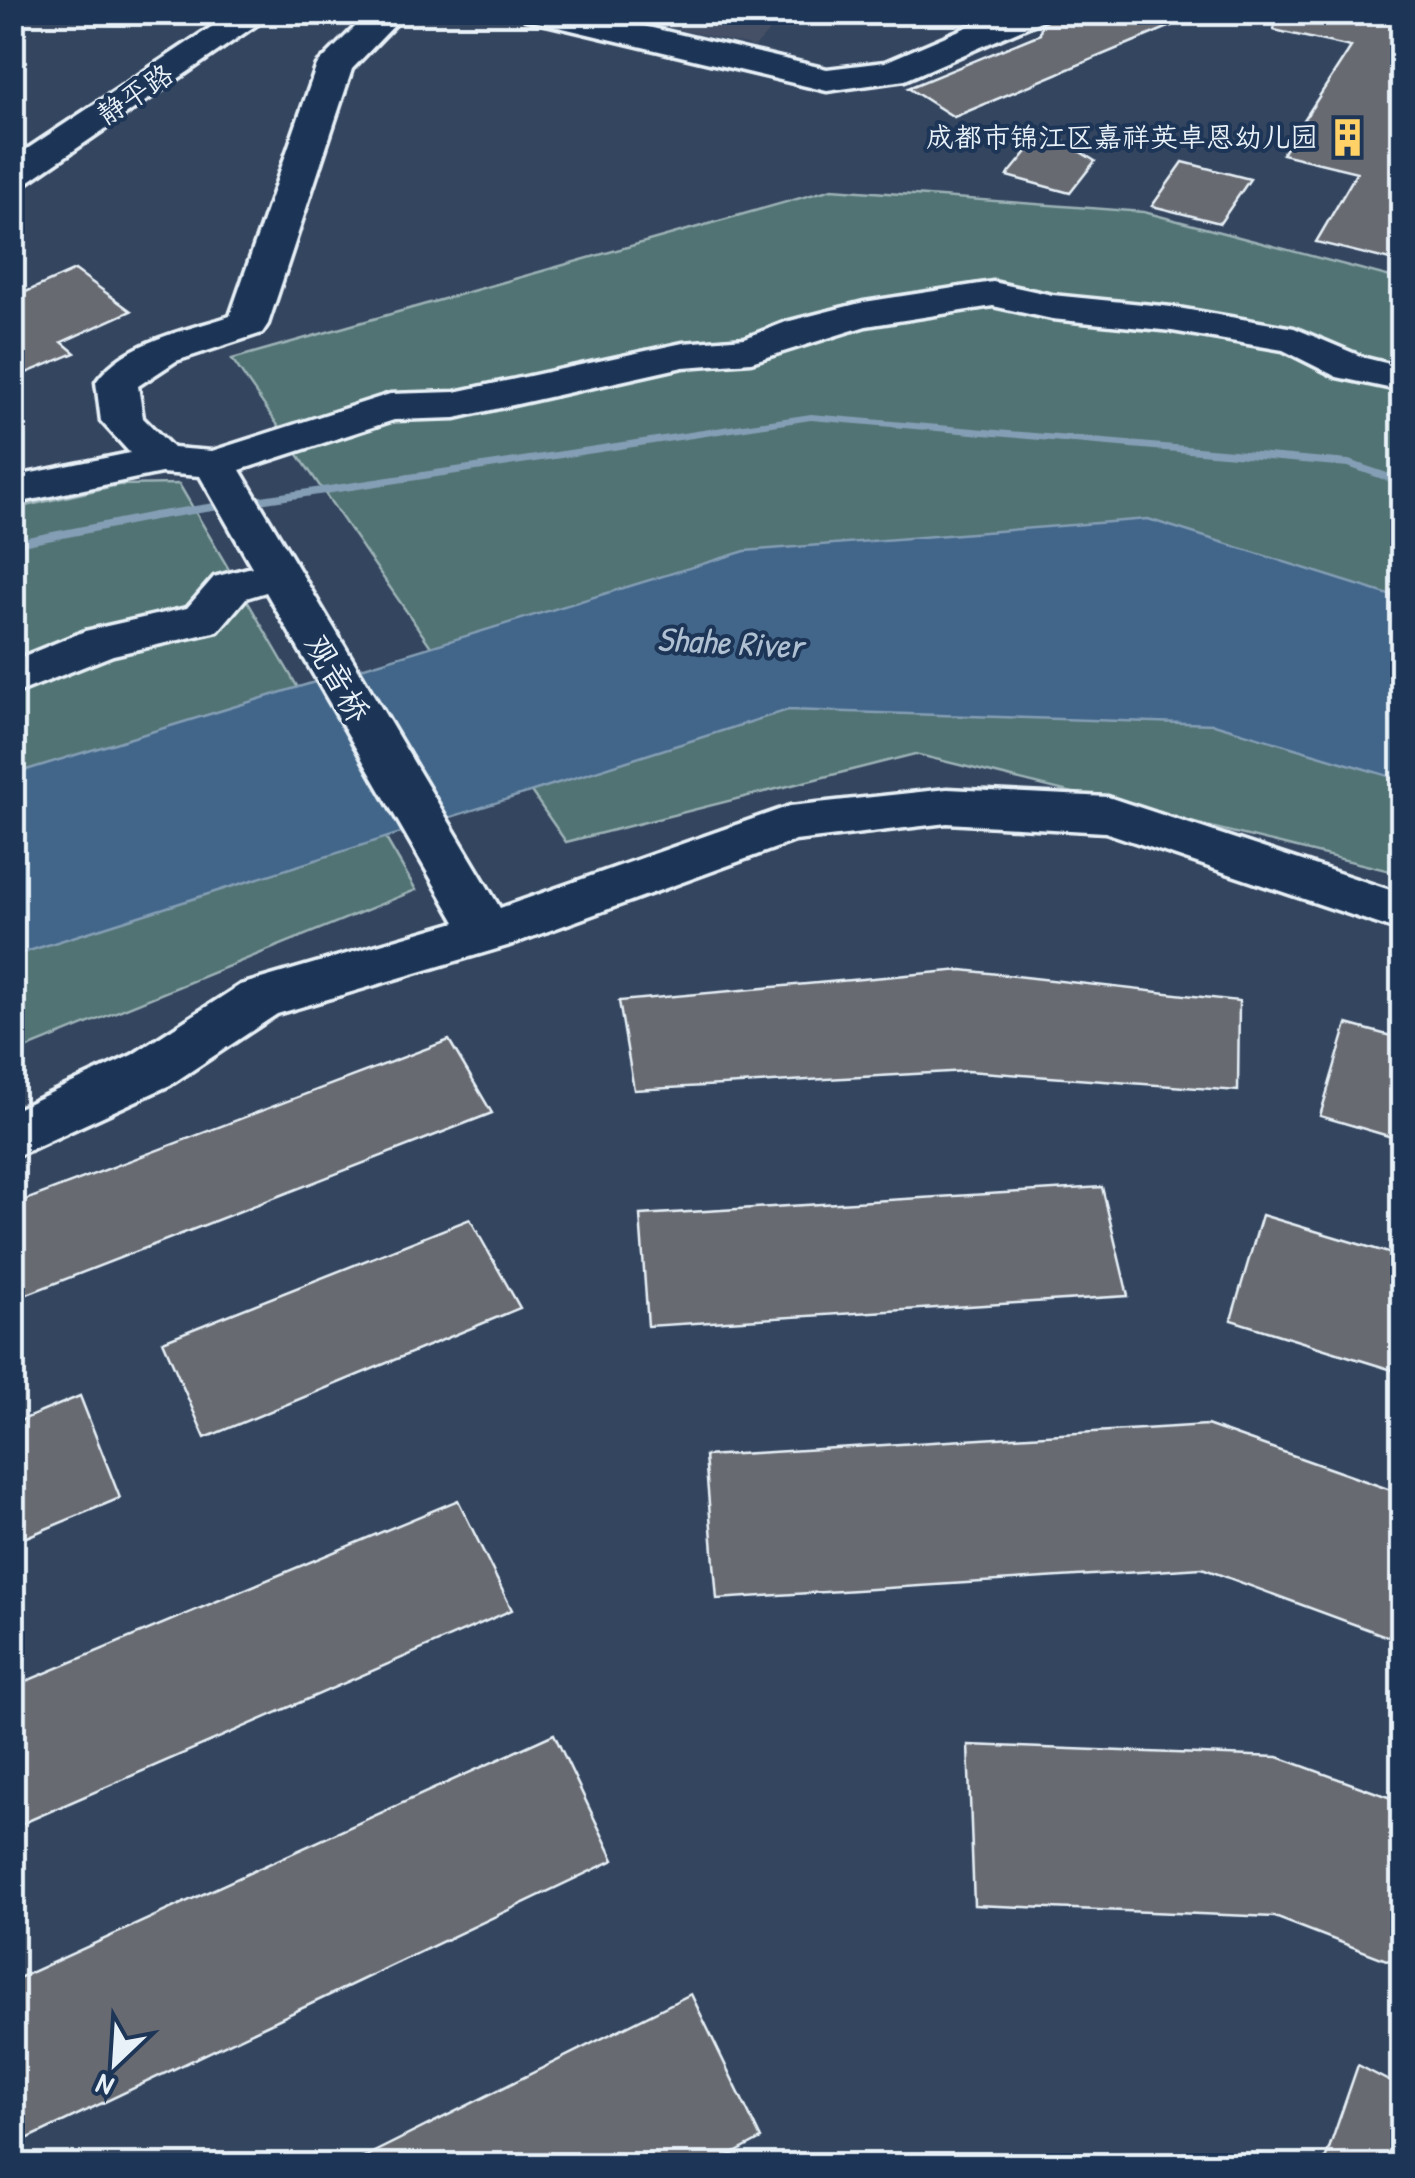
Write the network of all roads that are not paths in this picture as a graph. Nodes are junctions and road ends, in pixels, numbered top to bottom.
1 (258, 12) edge
2 (390, 12) edge
3 (538, 12) edge
4 (1033, 12) edge
5 (12, 176) edge
6 (1402, 380) edge
7 (161, 460) junction
8 (218, 470) junction
9 (12, 491) edge
10 (278, 575) junction
11 (12, 679) edge
12 (1402, 913) edge
13 (489, 932) junction
14 (12, 1136) edge

1 - 5 street, 静平路
2 - 7 street
3 - 4 street
6 - 8 street
7 - 8 street
7 - 9 street
8 - 10 street, 观音桥
10 - 11 street
10 - 13 street, 观音桥
12 - 13 street
13 - 14 street

